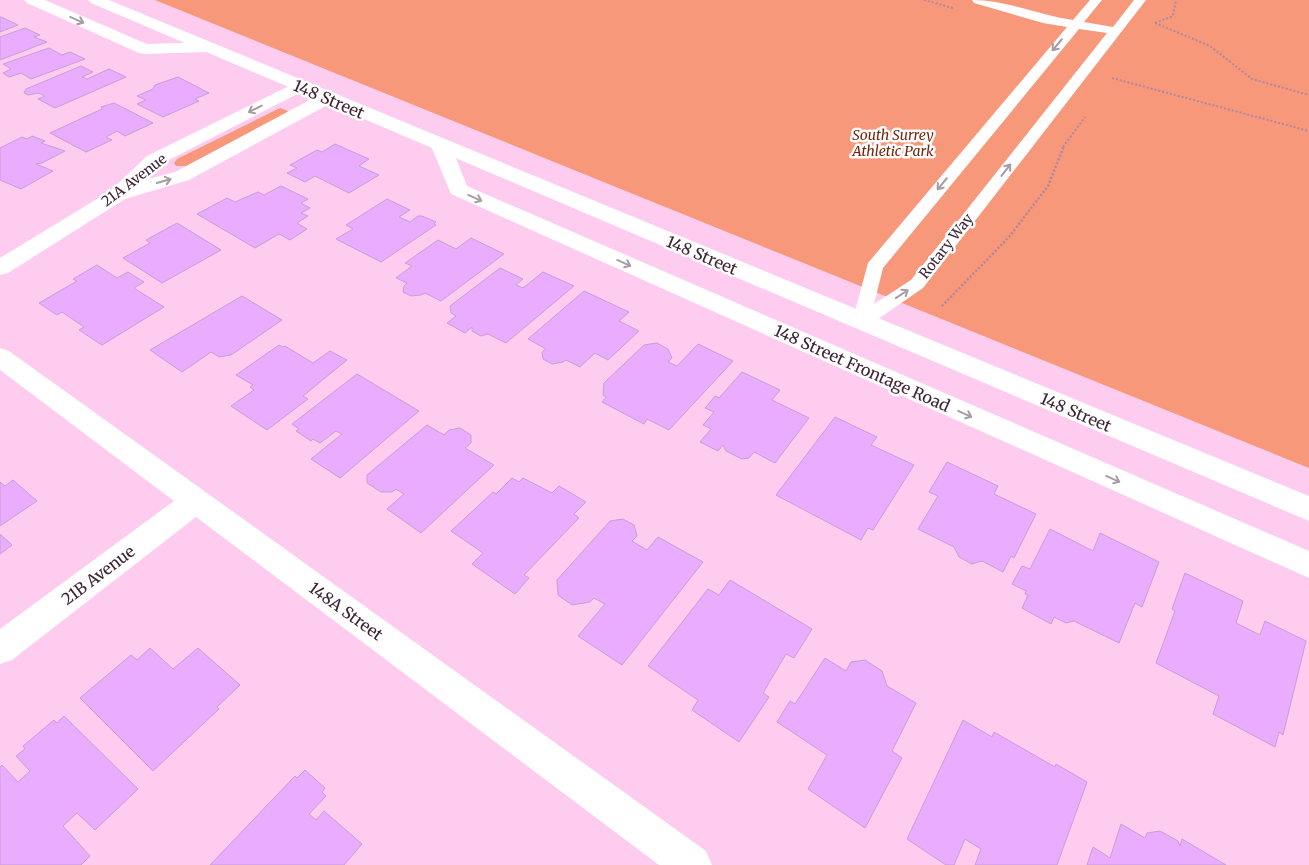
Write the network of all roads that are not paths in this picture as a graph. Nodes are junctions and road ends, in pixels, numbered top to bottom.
1 (32, 0) edge
2 (96, 0) edge
3 (978, 0) edge
4 (1096, 0) edge
5 (1140, 0) edge
6 (1073, 17) junction
7 (1116, 31) junction
8 (207, 47) junction
9 (299, 86) junction
10 (327, 98) junction
11 (441, 146) junction
12 (117, 195) junction
13 (0, 268) edge
14 (861, 322) junction
15 (0, 358) edge
16 (195, 501) junction
17 (1309, 509) edge
18 (1309, 565) edge
19 (0, 649) edge
20 (692, 865) edge

1 -> 8 street
2 - 8 street, 148 Street
3 - 6 lane
4 - 6 lane
5 - 7 lane, Rotary Way
6 - 7 lane
6 -> 14 lane
14 -> 7 lane, Rotary Way
8 - 9 street, 148 Street
9 - 10 street, 148 Street
9 -> 12 street, 21A Avenue
10 - 11 street, 148 Street
12 -> 10 street
11 - 14 street, 148 Street
11 -> 18 street, 148 Street Frontage Road
12 - 13 street, 21A Avenue
14 - 17 street, 148 Street
15 - 16 street, 148A Street
16 - 19 street, 21B Avenue
16 - 20 street, 148A Street

